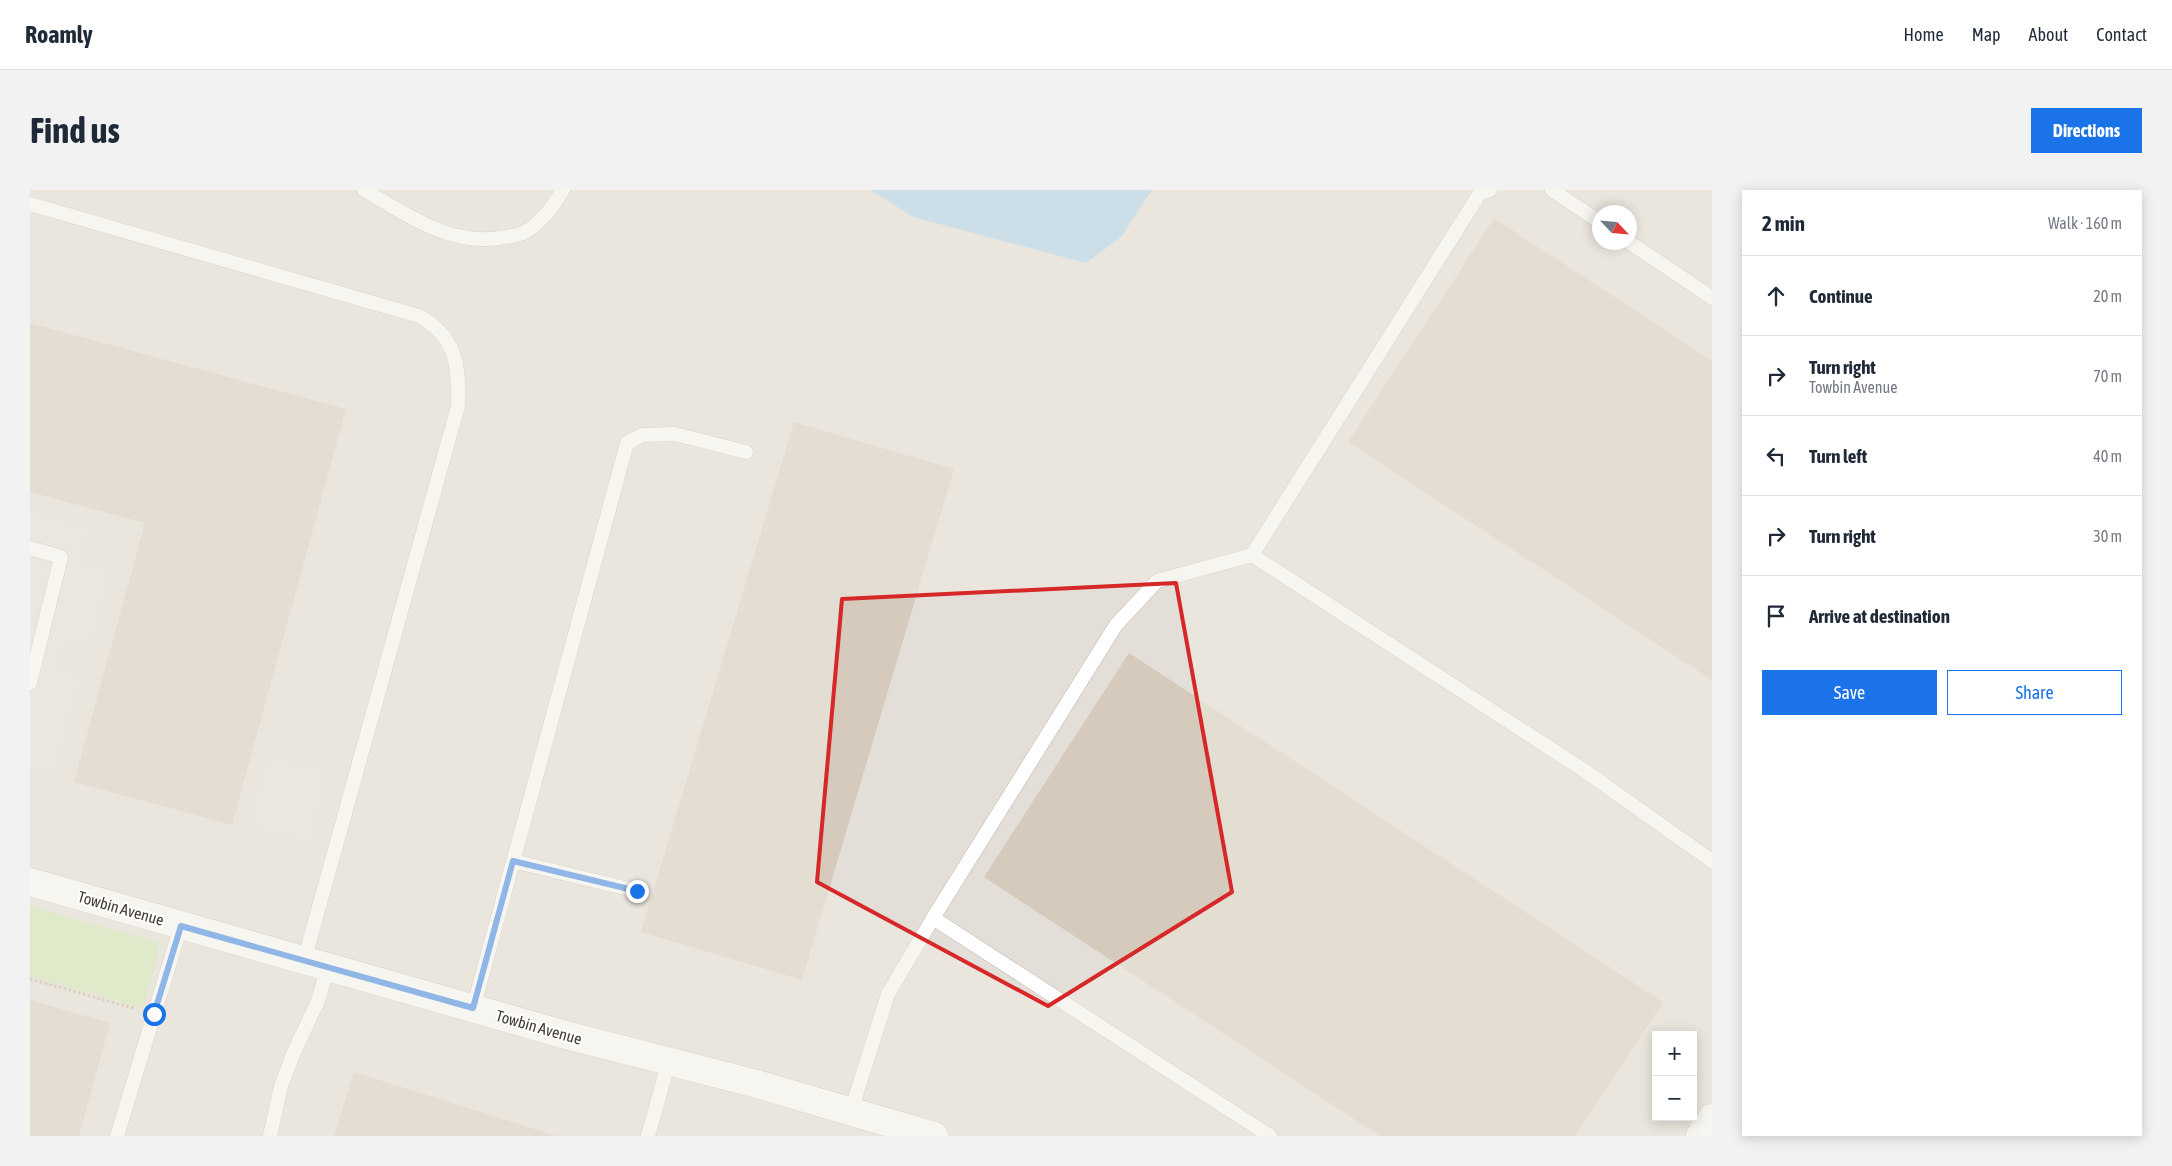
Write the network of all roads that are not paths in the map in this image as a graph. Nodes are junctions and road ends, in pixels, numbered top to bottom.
1 (364, 190) edge
2 (563, 190) edge
3 (1490, 190) edge
4 (1552, 190) edge
5 (30, 204) edge
6 (1592, 217) edge
7 (1637, 247) edge
8 (1712, 298) edge
9 (746, 452) dead end
10 (30, 548) edge
11 (1252, 555) junction
12 (35, 643) edge
13 (30, 683) edge
14 (513, 861) junction
15 (1712, 861) edge
16 (30, 882) edge
17 (637, 891) dead end
18 (934, 918) junction
19 (181, 926) junction
20 (316, 964) junction
21 (473, 1008) junction
22 (669, 1061) junction
23 (851, 1112) junction
24 (1712, 1118) edge
25 (117, 1136) edge
26 (270, 1136) edge
27 (648, 1136) edge
28 (934, 1136) edge
29 (1270, 1136) edge
30 (1700, 1136) edge

1 - 2 lane
3 - 11 lane
4 - 6 lane
5 - 20 lane
7 - 8 lane
9 - 14 lane
10 - 12 lane
11 - 15 lane
11 - 18 lane
12 - 13 lane
14 - 17 lane
14 - 21 lane
16 - 19 street, Towbin Avenue
18 - 23 lane
18 - 29 lane
19 - 20 street, Towbin Avenue
19 - 25 lane
20 - 21 street, Towbin Avenue
20 - 26 lane
21 - 22 street, Towbin Avenue
22 - 23 street, Towbin Avenue
22 - 27 lane
23 - 28 street, Towbin Avenue
24 - 30 street

